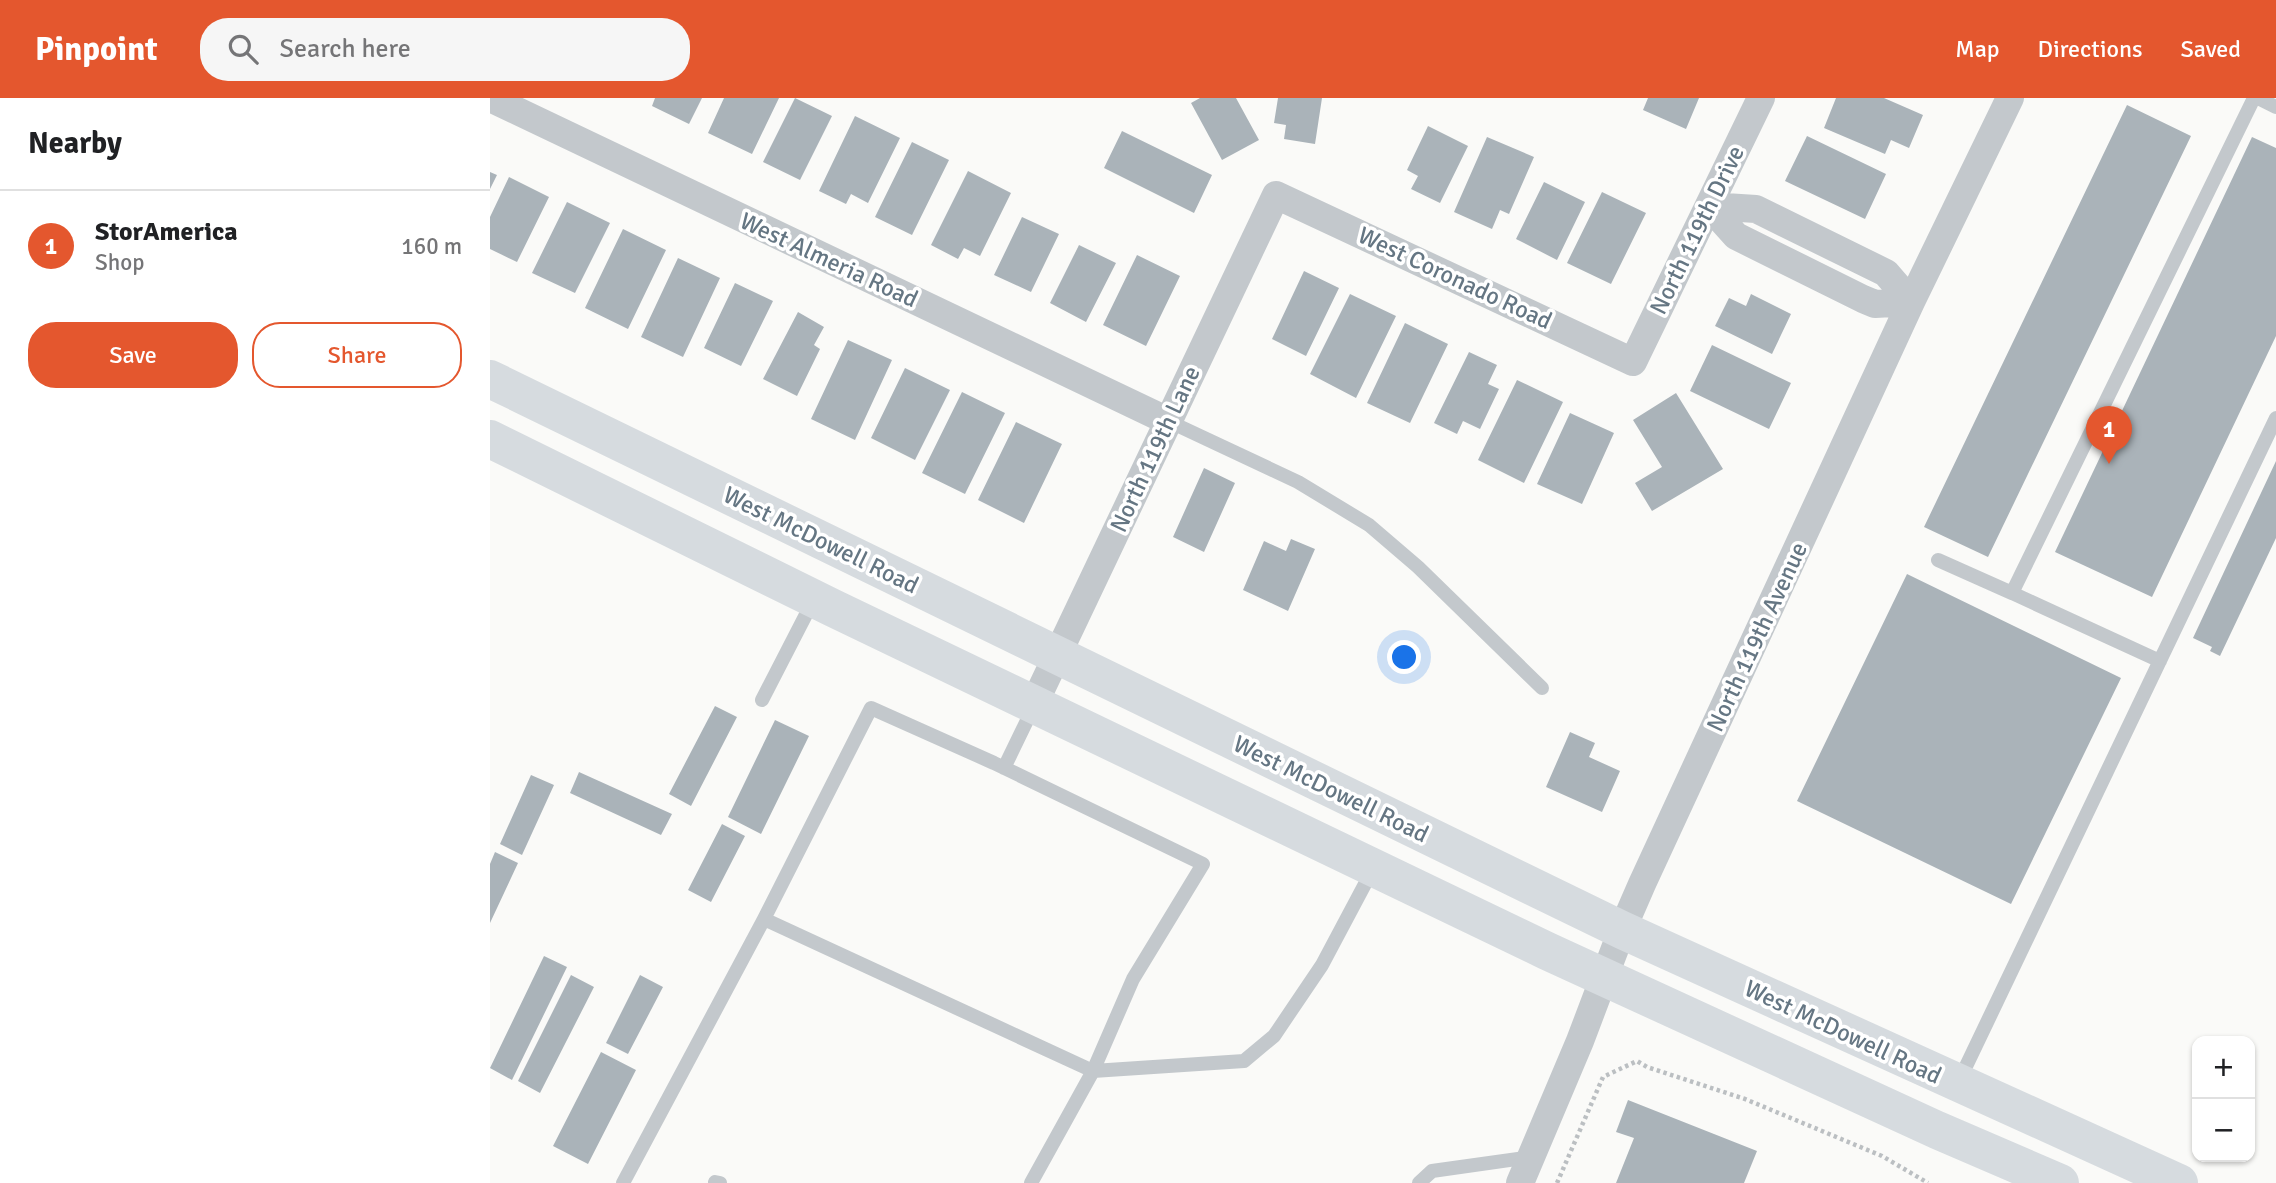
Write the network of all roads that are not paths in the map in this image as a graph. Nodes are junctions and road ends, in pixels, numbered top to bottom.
1 (490, 98) edge
2 (1760, 98) edge
3 (2010, 98) edge
4 (2256, 98) edge
5 (2276, 107) edge
6 (1276, 195) joint
7 (1709, 206) junction
8 (1911, 302) junction
9 (1633, 362) joint
10 (490, 379) edge
11 (2276, 418) edge
12 (1168, 421) junction
13 (490, 439) edge
14 (1938, 560) dead end
15 (2012, 593) junction
16 (815, 598) junction
17 (1057, 656) junction
18 (2160, 662) junction
19 (1542, 688) dead end
20 (762, 699) dead end
21 (1034, 704) junction
22 (1004, 768) junction
23 (1374, 868) junction
24 (764, 919) junction
25 (1622, 930) junction
26 (1605, 979) junction
27 (1093, 1072) junction
28 (1957, 1084) junction
29 (1531, 1157) junction
30 (623, 1183) edge
31 (1031, 1183) edge
32 (1419, 1183) edge
33 (1520, 1183) edge
34 (2060, 1183) edge
35 (2179, 1183) edge

1 - 12 street, West Almeria Road
2 - 7 street, North 119th Drive
3 - 8 street, North 119th Avenue
4 - 5 lane
4 - 15 lane
6 - 9 street, West Coronado Road
6 - 12 street, North 119th Lane
7 - 8 street
7 - 9 street, North 119th Drive
8 - 25 street, North 119th Avenue
10 - 17 main road, West McDowell Road
11 - 18 lane
12 - 17 street, North 119th Lane
12 - 19 lane
13 - 16 main road, West McDowell Road
14 - 15 lane
15 - 18 lane
16 - 20 lane
16 - 21 main road, West McDowell Road
17 - 21 street, North 119th Lane
17 - 25 main road, West McDowell Road
18 - 28 lane
21 - 22 lane
21 - 23 main road, West McDowell Road
22 - 24 lane
22 - 27 lane
23 - 26 main road, West McDowell Road
23 - 27 lane
24 - 27 lane
24 - 30 lane
25 - 26 street, North 119th Avenue
25 - 28 main road, West McDowell Road
26 - 29 street, North 119th Avenue
26 - 34 main road, West McDowell Road
27 - 31 lane
28 - 35 main road, West McDowell Road
29 - 32 lane
29 - 33 street, North 119th Avenue

